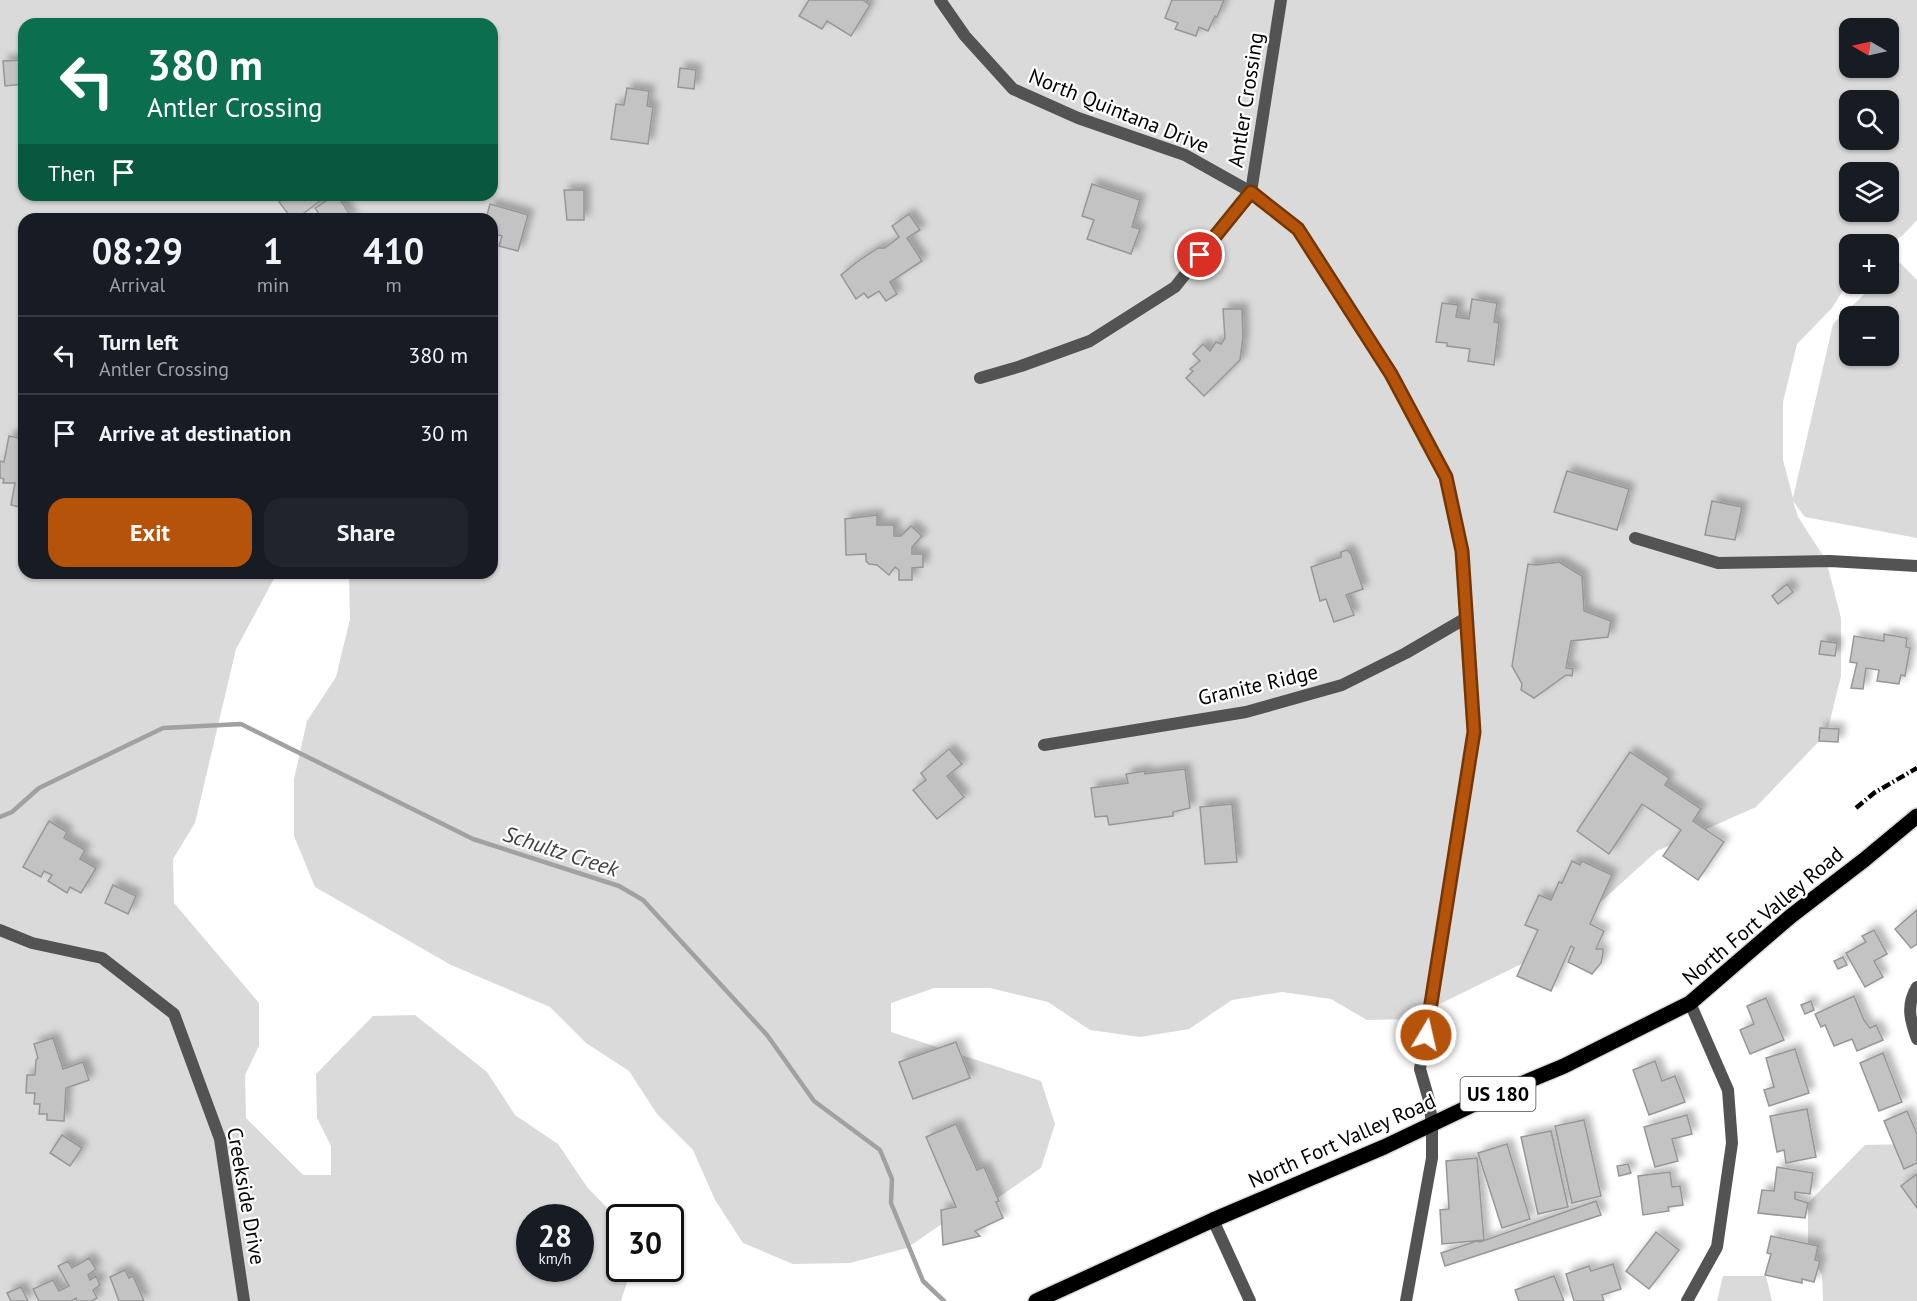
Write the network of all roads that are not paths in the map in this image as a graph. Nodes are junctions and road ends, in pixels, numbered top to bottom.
1 (940, 0) edge
2 (1281, 0) edge
3 (1251, 192) junction
4 (980, 378) dead end
5 (1635, 538) dead end
6 (1917, 566) edge
7 (1466, 618) junction
8 (1044, 745) dead end
9 (1917, 816) edge
10 (0, 930) edge
11 (1916, 988) edge
12 (1690, 1003) junction
13 (1917, 1039) edge
14 (1432, 1124) junction
15 (1213, 1220) junction
16 (244, 1301) edge
17 (1035, 1301) edge
18 (1250, 1301) edge
19 (1406, 1301) edge
20 (1687, 1301) edge

1 - 3 street, North Quintana Drive
2 - 3 street, Antler Crossing
3 - 4 street, Antler Crossing
3 - 7 street, North Quintana Drive
5 - 6 street
7 - 8 street, Granite Ridge
7 - 14 street, North Quintana Drive
9 - 12 main road, North Fort Valley Road / US 180
10 - 16 street, Creekside Drive
11 - 13 street
12 - 14 main road, North Fort Valley Road / US 180
12 - 20 street
14 - 15 main road, North Fort Valley Road / US 180
14 - 19 street, North Quintana Drive
15 - 17 main road, North Fort Valley Road / US 180
15 - 18 street

